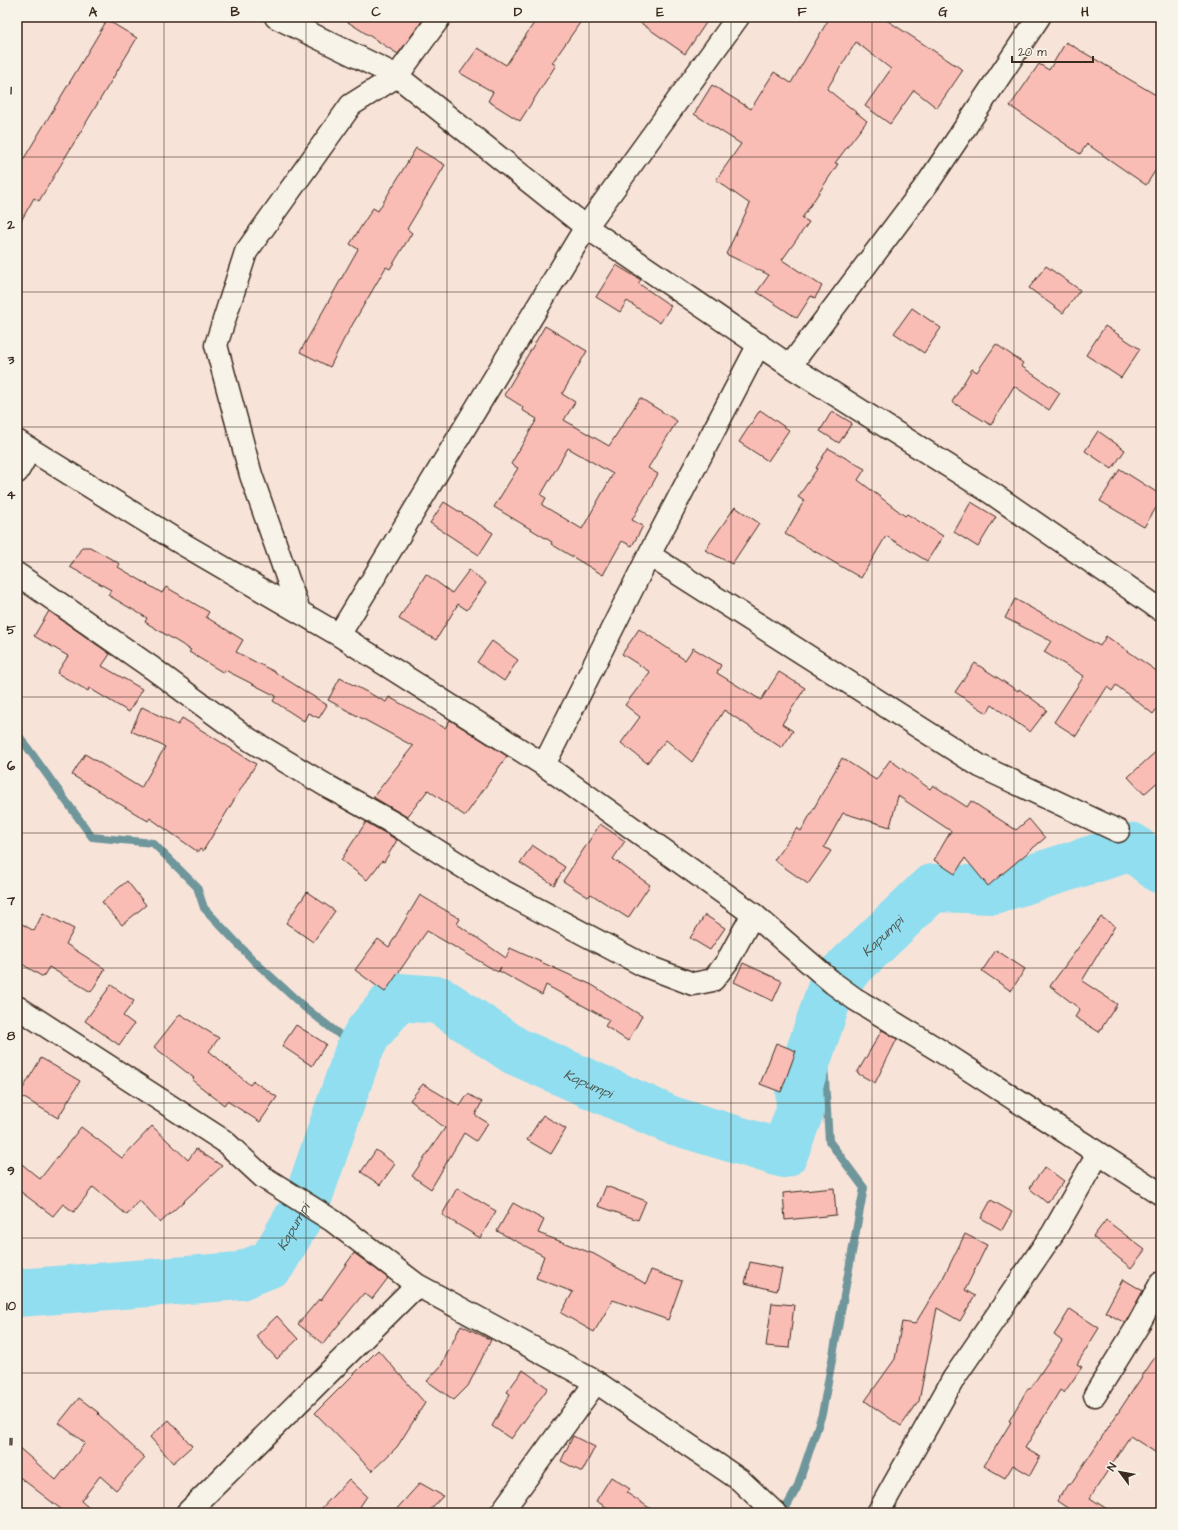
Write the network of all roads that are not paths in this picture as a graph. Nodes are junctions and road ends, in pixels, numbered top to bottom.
1 (276, 17) edge
2 (440, 17) edge
3 (738, 17) edge
4 (1039, 17) edge
5 (397, 76) junction
6 (586, 227) junction
7 (759, 344) junction
8 (790, 366) junction
9 (24, 445) edge
10 (17, 472) edge
11 (649, 555) junction
12 (17, 574) edge
13 (1161, 610) edge
14 (299, 611) junction
15 (339, 635) junction
16 (544, 765) junction
17 (1118, 831) dead end
18 (753, 914) junction
19 (17, 1007) edge
20 (1098, 1154) junction
21 (1161, 1194) edge
22 (1161, 1283) edge
23 (418, 1285) junction
24 (596, 1382) junction
25 (1095, 1395) dead end
26 (770, 1511) edge
27 (187, 1513) edge
28 (500, 1513) edge
29 (878, 1513) edge

1 - 5 street
2 - 5 street
3 - 6 street
4 - 8 street
5 - 6 street
5 - 14 street
6 - 7 street
6 - 15 street
7 - 8 street
7 - 11 street
8 - 13 street
9 - 10 street
9 - 14 street
11 - 16 street
11 - 17 street
12 - 18 street
14 - 15 street
15 - 16 street
16 - 18 street
18 - 20 street
19 - 23 street
20 - 21 street
20 - 29 street
22 - 25 street
23 - 24 street
23 - 27 street
24 - 26 street
24 - 28 street

